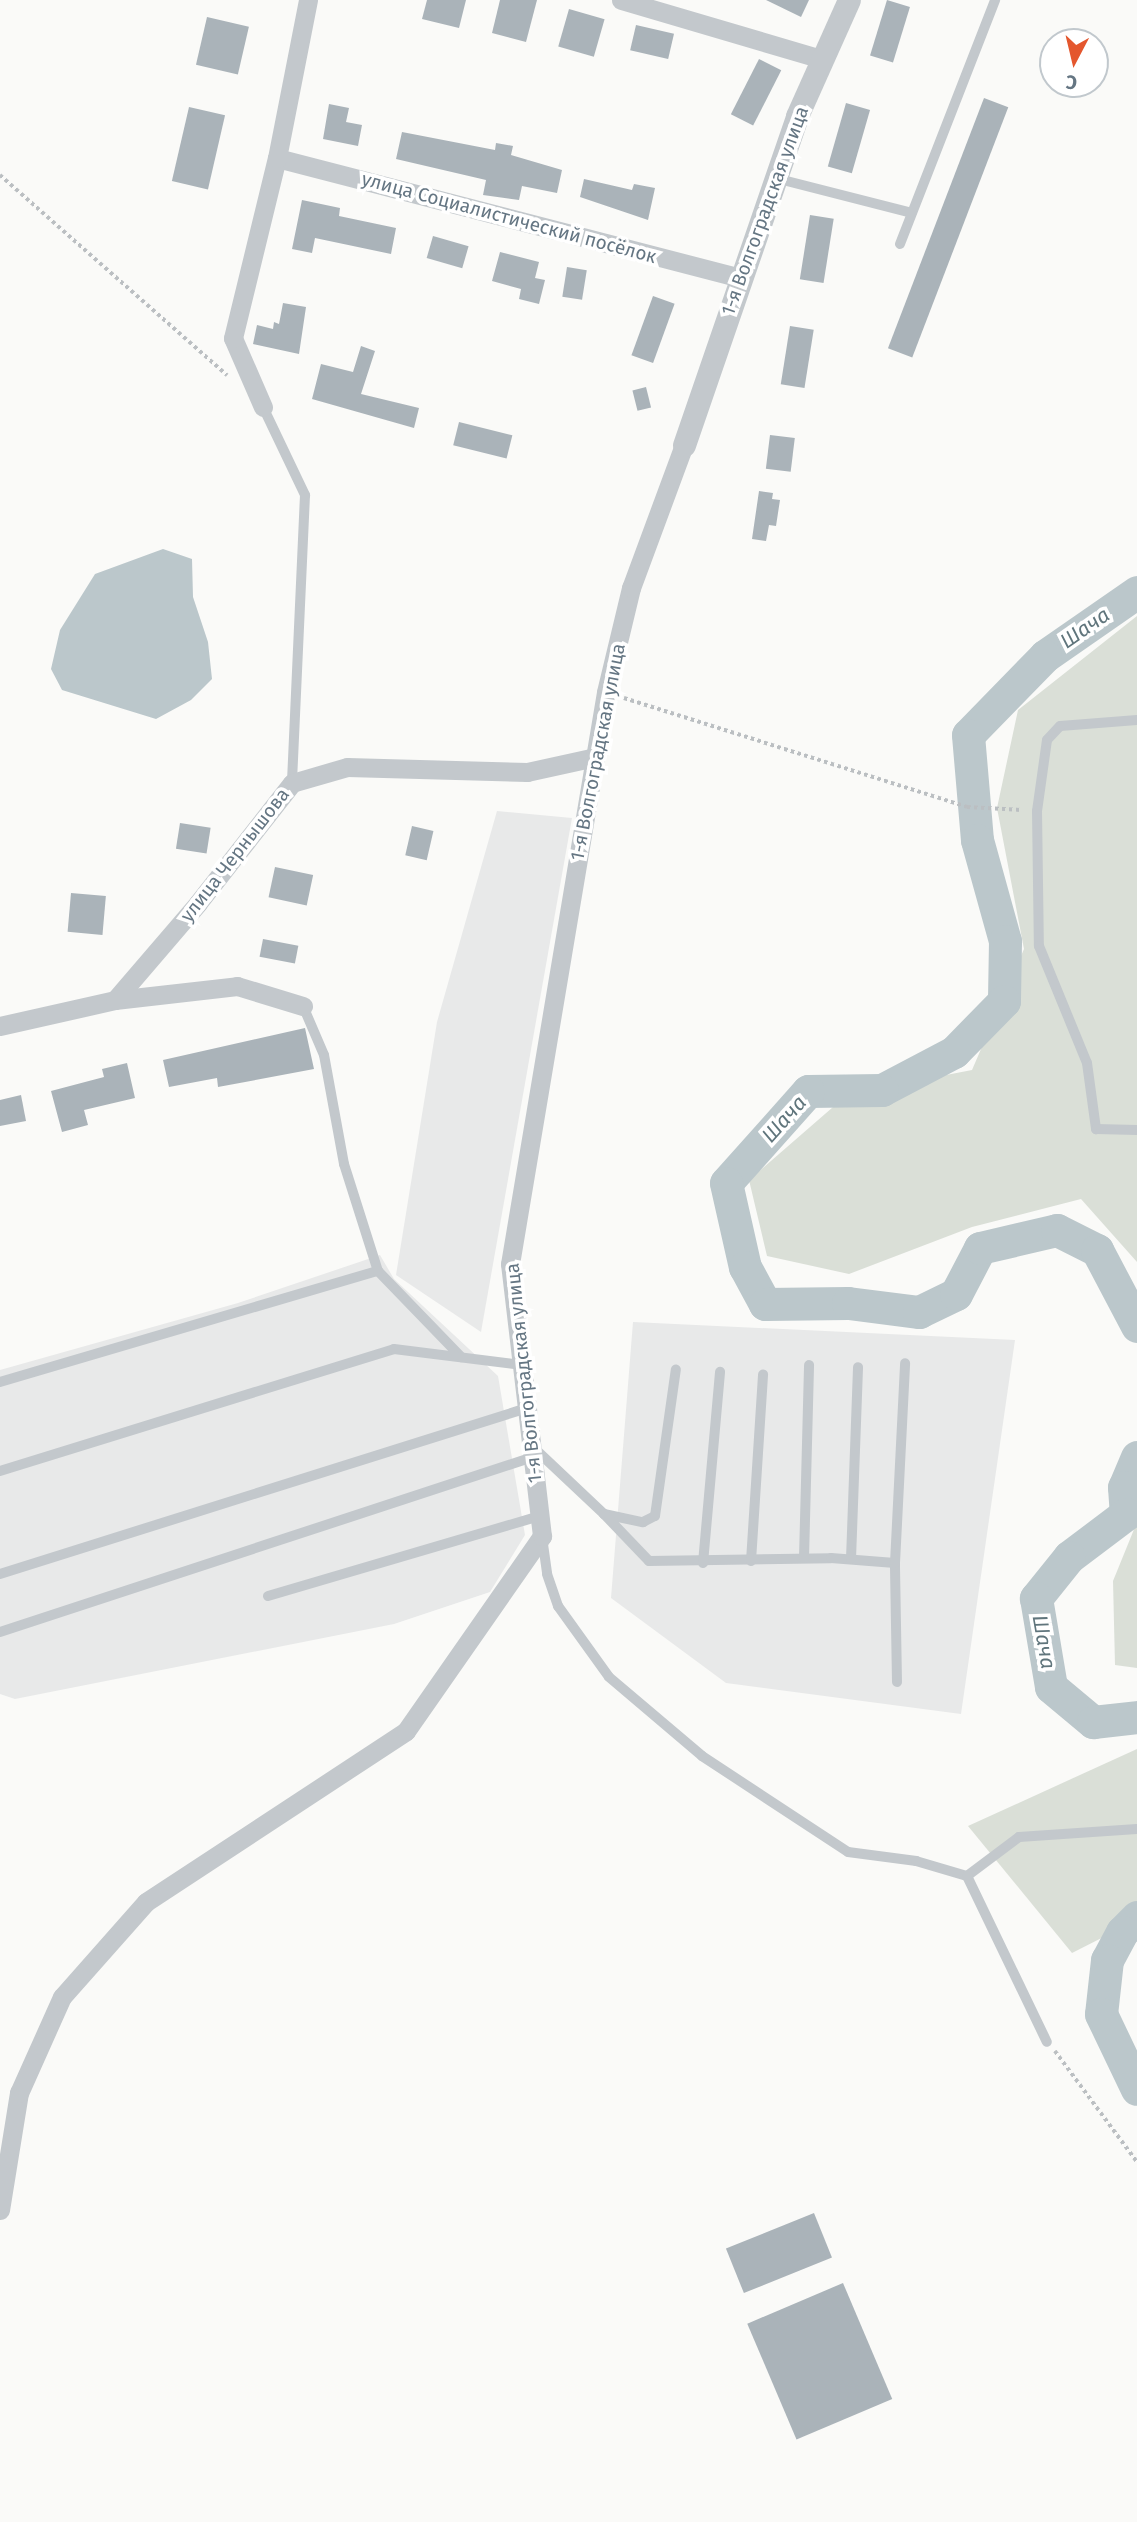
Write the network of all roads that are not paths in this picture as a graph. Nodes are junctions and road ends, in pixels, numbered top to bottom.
1 (308, 0) edge
2 (621, 0) edge
3 (849, 0) edge
4 (995, 0) edge
5 (822, 59) junction
6 (278, 158) junction
7 (775, 178) junction
8 (912, 213) junction
9 (901, 244) dead end
10 (740, 278) junction
11 (263, 407) joint
12 (684, 445) joint
13 (1137, 720) edge
14 (595, 757) junction
15 (292, 783) junction
16 (114, 1000) junction
17 (303, 1006) joint
18 (0, 1026) edge
19 (1137, 1130) edge
20 (378, 1271) junction
21 (461, 1357) junction
22 (905, 1363) dead end
23 (522, 1364) junction
24 (809, 1365) dead end
25 (858, 1367) dead end
26 (676, 1368) dead end
27 (720, 1372) dead end
28 (764, 1374) dead end
29 (0, 1381) edge
30 (527, 1408) junction
31 (532, 1451) junction
32 (0, 1471) edge
33 (604, 1514) junction
34 (540, 1516) junction
35 (542, 1536) junction
36 (804, 1559) junction
37 (851, 1559) junction
38 (751, 1561) junction
39 (703, 1563) junction
40 (895, 1563) junction
41 (0, 1574) edge
42 (268, 1596) dead end
43 (0, 1632) edge
44 (897, 1682) dead end
45 (1137, 1829) edge
46 (967, 1876) junction
47 (1048, 2042) road end
48 (0, 2210) edge

1 - 6 street
2 - 5 street
3 - 5 street, 1-я Волгоградская улица
4 - 8 lane
5 - 7 street, 1-я Волгоградская улица
6 - 10 street, улица Социалистический посёлок
6 - 11 street
7 - 8 lane
7 - 10 street, 1-я Волгоградская улица
8 - 9 lane
10 - 12 street, 1-я Волгоградская улица
11 - 15 lane
12 - 14 street, 1-я Волгоградская улица
13 - 19 lane
14 - 15 street, улица Чернышова
14 - 23 street, 1-я Волгоградская улица
15 - 16 street, улица Чернышова
16 - 17 street
16 - 18 street
17 - 20 lane
20 - 21 lane
20 - 29 lane
21 - 23 lane
21 - 32 lane
22 - 40 lane
23 - 30 street, 1-я Волгоградская улица
24 - 36 lane
25 - 37 lane
26 - 33 lane
27 - 39 lane
28 - 38 lane
30 - 31 street, 1-я Волгоградская улица
30 - 41 lane
31 - 33 lane
31 - 34 street, 1-я Волгоградская улица
31 - 43 lane
33 - 39 lane
34 - 35 street, 1-я Волгоградская улица
34 - 42 lane
35 - 46 lane
35 - 48 street
36 - 37 lane
36 - 38 lane
37 - 40 lane
38 - 39 lane
40 - 44 lane
45 - 46 lane
46 - 47 lane

